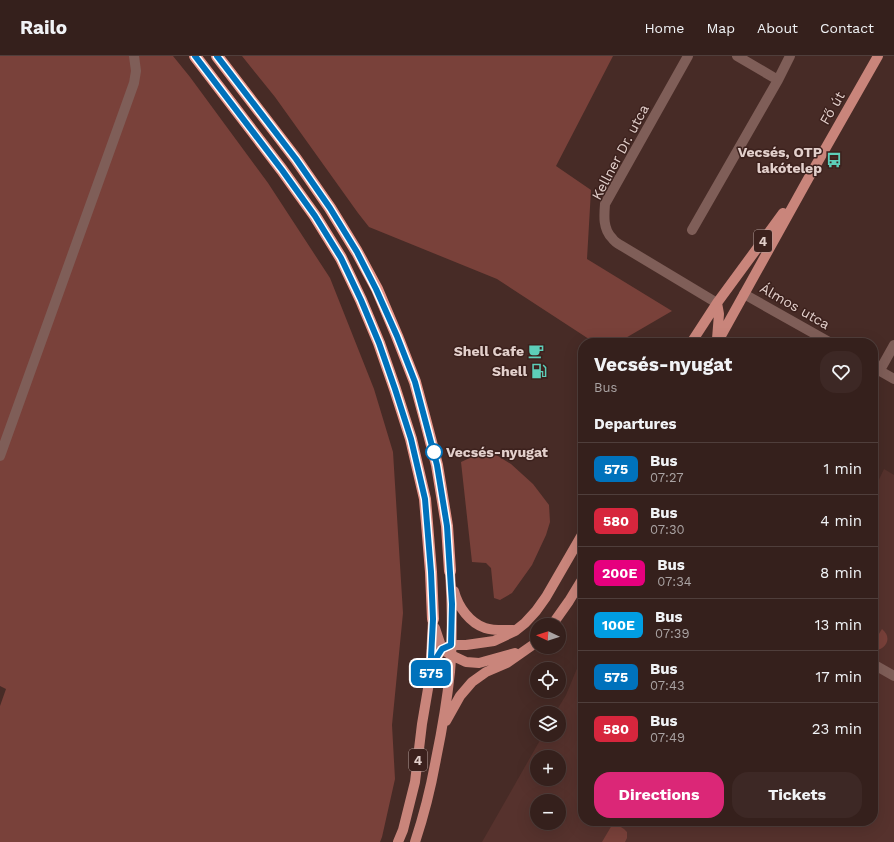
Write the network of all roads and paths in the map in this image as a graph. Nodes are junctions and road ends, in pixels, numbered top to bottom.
1 (134, 56) edge
2 (195, 56) edge
3 (217, 56) edge
4 (688, 56) edge
5 (737, 56) edge
6 (790, 56) edge
7 (878, 56) edge
8 (778, 80) junction
9 (808, 179) junction
10 (692, 230) dead end
11 (744, 294) junction
12 (717, 303) junction
13 (694, 338) edge
14 (717, 338) edge
15 (720, 338) edge
16 (822, 338) edge
17 (894, 345) edge
18 (878, 366) edge
19 (878, 370) edge
20 (894, 379) edge
21 (0, 456) edge
22 (578, 542) edge
23 (450, 571) junction
24 (578, 586) edge
25 (557, 618) edge
26 (433, 619) junction
27 (515, 630) junction
28 (528, 648) joint
29 (442, 649) junction
30 (451, 650) junction
31 (878, 667) edge
32 (894, 676) edge
33 (430, 677) junction
34 (443, 726) junction
35 (398, 842) edge
36 (414, 842) edge

1 - 21 street
2 - 26 highway
3 - 23 highway
4 - 12 street, Kellner Dr. utca
5 - 8 street
6 - 8 street
7 - 9 main road, Fő út / 4
8 - 10 street
9 - 11 main road, Fő út / 4
9 - 12 main road, 4
11 - 15 main road, Fő út / 4
11 - 16 street, Álmos utca
12 - 13 main road, 4
12 - 14 main road
17 - 18 street
19 - 20 street
22 - 27 main road
23 - 27 main road
23 - 30 main road
24 - 25 main road
26 - 29 main road
26 - 33 main road
27 - 30 main road
28 - 30 main road
28 - 34 main road, 4
29 - 30 main road
29 - 33 main road, 4
30 - 34 main road
31 - 32 street
33 - 35 main road, 4
34 - 36 main road, 4

